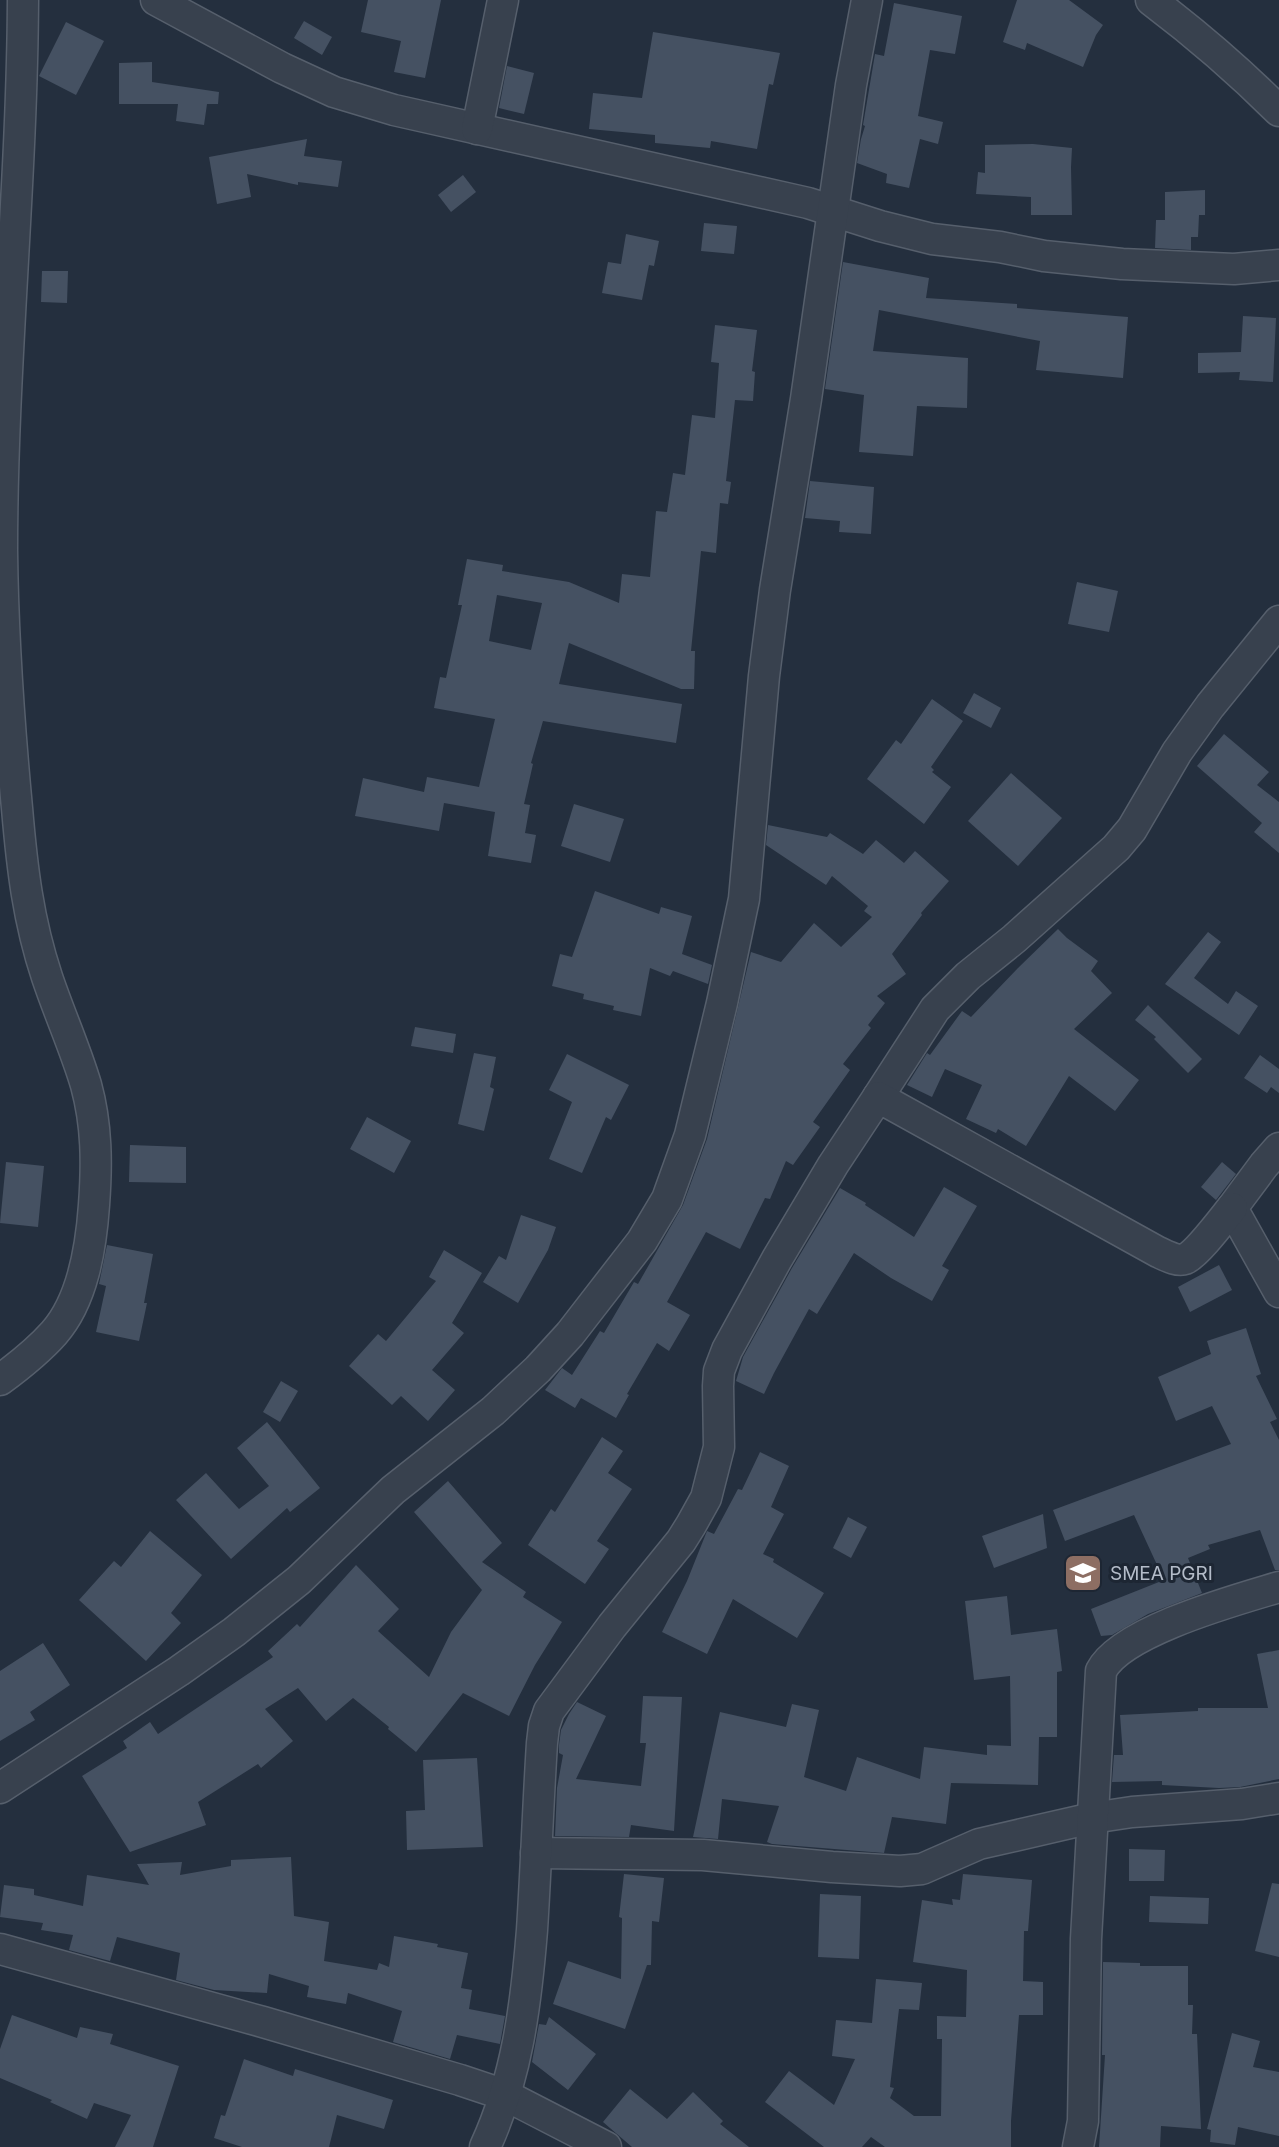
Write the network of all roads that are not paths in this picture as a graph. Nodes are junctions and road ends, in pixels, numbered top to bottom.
1 (23, 0) edge
2 (156, 0) edge
3 (503, 0) edge
4 (867, 0) edge
5 (1151, 0) edge
6 (1279, 111) edge
7 (477, 129) junction
8 (832, 211) junction
9 (1279, 265) edge
10 (1279, 621) edge
11 (877, 1097) junction
12 (1279, 1148) edge
13 (1232, 1208) junction
14 (1279, 1292) edge
15 (0, 1380) edge
16 (1279, 1587) edge
17 (0, 1788) edge
18 (1279, 1798) edge
19 (1091, 1818) junction
20 (536, 1853) junction
21 (0, 1949) edge
22 (505, 2095) junction
23 (485, 2147) edge
24 (606, 2147) edge
25 (1078, 2147) edge

1 - 15 street
2 - 7 street
3 - 7 street
4 - 8 street
5 - 6 street
7 - 8 street
8 - 9 street
8 - 17 street
10 - 11 street
11 - 13 street
11 - 20 street
12 - 13 street
13 - 14 street
16 - 19 street
18 - 19 street
19 - 20 street
19 - 25 street
20 - 22 street
21 - 22 street
22 - 23 street
22 - 24 street

